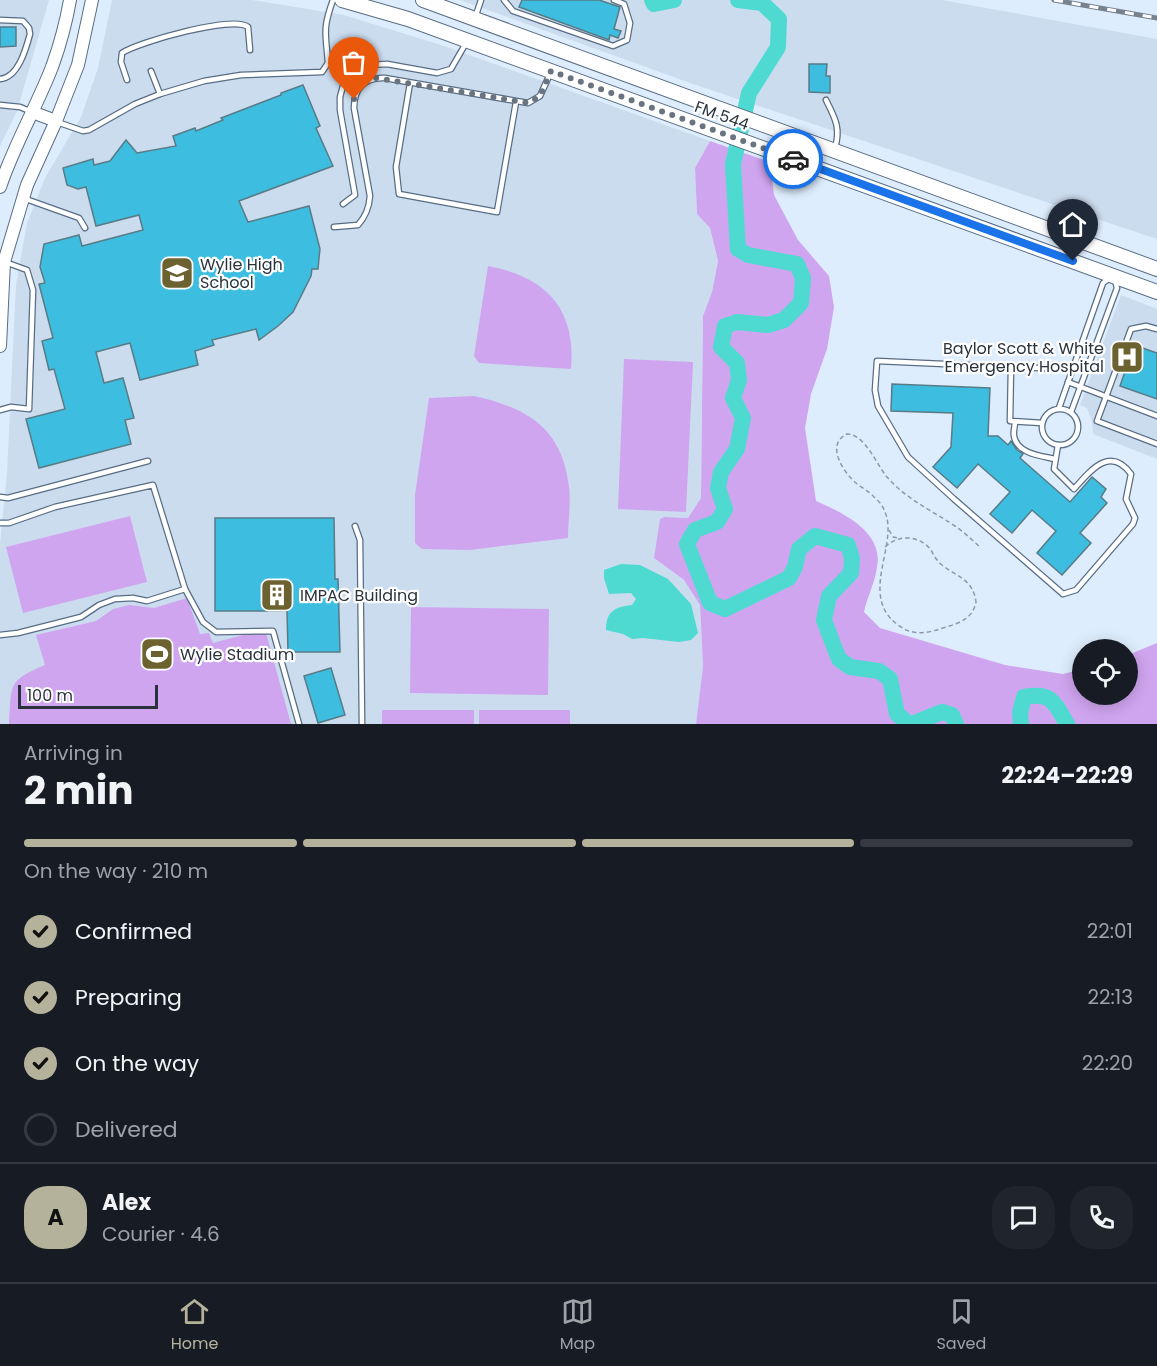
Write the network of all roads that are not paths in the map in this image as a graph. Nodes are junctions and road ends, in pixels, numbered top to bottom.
1 (70, 0) edge
2 (92, 0) edge
3 (333, 0) edge
4 (342, 0) edge
5 (423, 0) edge
6 (481, 0) edge
7 (504, 0) edge
8 (614, 0) edge
9 (475, 18) junction
10 (0, 20) edge
11 (467, 41) junction
12 (250, 50) dead end
13 (151, 70) dead end
14 (551, 71) junction
15 (0, 79) edge
16 (127, 80) dead end
17 (410, 83) junction
18 (160, 94) junction
19 (826, 100) dead end
20 (516, 102) junction
21 (0, 105) edge
22 (32, 112) junction
23 (56, 121) junction
24 (834, 151) junction
25 (0, 187) edge
26 (23, 198) junction
27 (342, 204) dead end
28 (334, 227) dead end
29 (85, 228) dead end
30 (1121, 256) junction
31 (2, 262) edge
32 (1157, 269) edge
33 (1113, 276) junction
34 (1157, 292) edge
35 (1157, 329) edge
36 (0, 346) edge
37 (1011, 367) junction
38 (1073, 369) junction
39 (1068, 382) junction
40 (1080, 387) junction
41 (1106, 397) junction
42 (1059, 408) junction
43 (0, 410) edge
44 (1071, 412) junction
45 (1157, 416) edge
46 (1016, 422) junction
47 (1041, 423) junction
48 (1157, 444) edge
49 (1058, 445) junction
50 (1055, 459) junction
51 (148, 460) dead end
52 (0, 497) edge
53 (0, 523) edge
54 (355, 526) dead end
55 (185, 589) junction
56 (0, 635) edge
57 (299, 724) edge
58 (362, 724) edge

1 - 22 main road
2 - 23 main road
3 - 18 lane
4 - 11 main road, FM 544 / FM 544
5 - 9 main road, FM 544 / FM 544
6 - 9 lane
7 - 8 lane
9 - 11 main road
9 - 24 main road, FM 544 / FM 544
10 - 15 lane
11 - 14 main road, FM 544 / FM 544
11 - 27 lane
12 - 16 lane
13 - 18 lane
14 - 20 lane
14 - 33 main road, FM 544 / FM 544
17 - 20 lane
17 - 20 lane
17 - 28 lane
18 - 23 lane
19 - 24 lane
21 - 22 lane
22 - 23 main road
22 - 25 main road
23 - 26 main road
24 - 30 main road, FM 544 / FM 544
26 - 29 lane
26 - 31 main road
30 - 32 main road, FM 544 / FM 544
30 - 33 main road
31 - 36 main road
31 - 43 lane
33 - 34 main road, FM 544 / FM 544
33 - 38 lane
33 - 40 lane
35 - 41 lane
37 - 38 lane
37 - 46 lane
37 - 50 lane
38 - 39 lane
39 - 40 lane
39 - 42 lane
40 - 41 lane
40 - 44 lane
41 - 45 lane
41 - 48 lane
42 - 44 lane
42 - 47 lane
44 - 49 lane
46 - 47 lane
46 - 50 lane
47 - 49 lane
49 - 50 lane
51 - 52 lane
53 - 55 lane
54 - 58 lane
55 - 56 lane
55 - 57 lane

